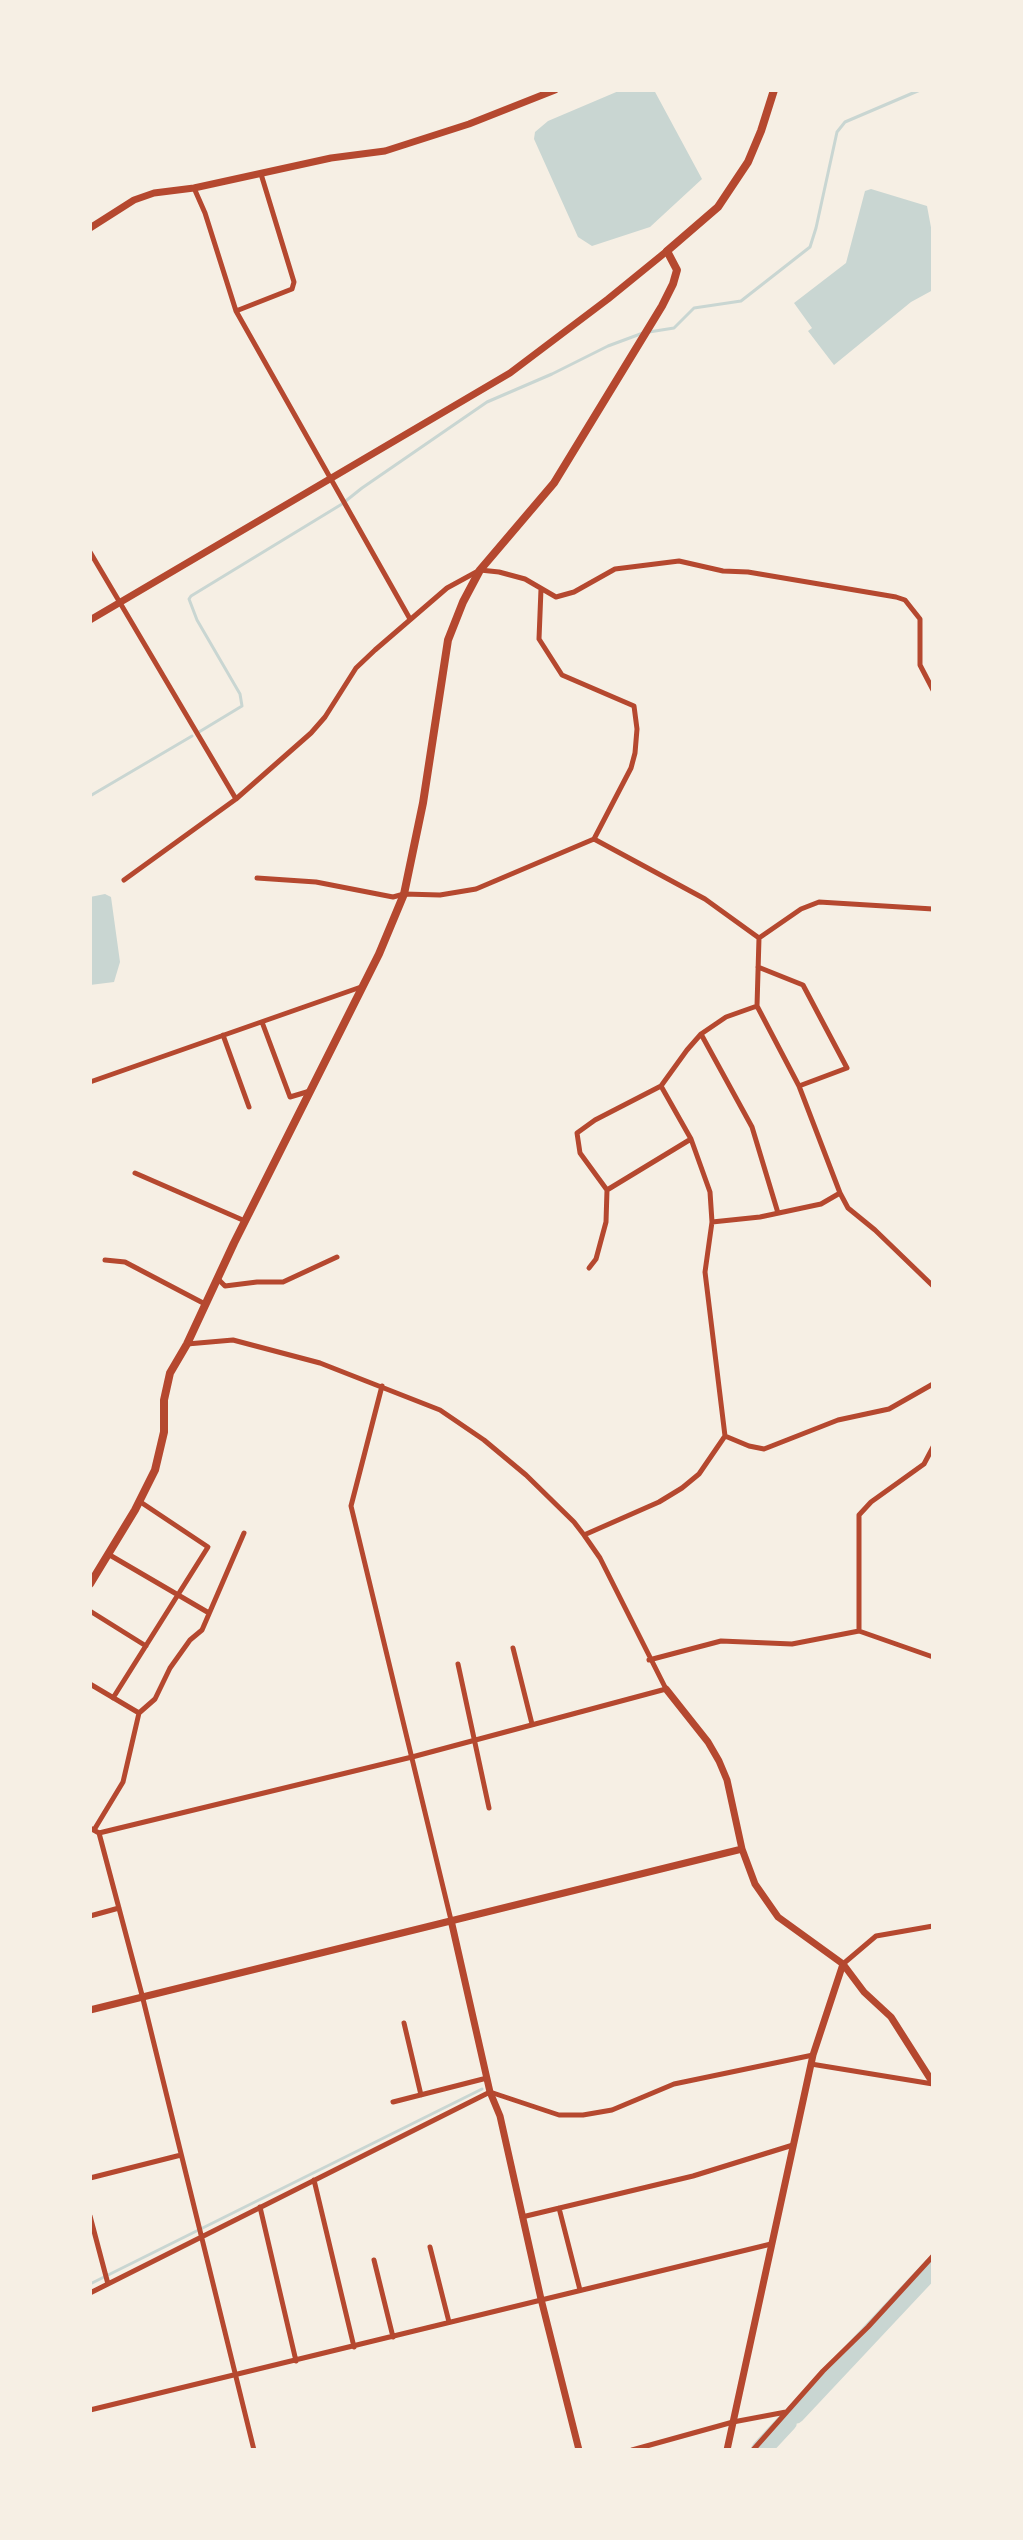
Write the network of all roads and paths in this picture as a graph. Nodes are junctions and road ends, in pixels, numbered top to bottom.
1 (555, 90) edge
2 (774, 90) edge
3 (261, 174) junction
4 (194, 188) junction
5 (90, 228) edge
6 (667, 251) junction
7 (236, 311) junction
8 (331, 480) junction
9 (90, 552) edge
10 (480, 570) junction
11 (540, 589) junction
12 (120, 603) junction
13 (410, 619) junction
14 (90, 620) edge
15 (933, 690) edge
16 (236, 799) junction
17 (594, 839) junction
18 (257, 878) dead end
19 (124, 880) dead end
20 (404, 894) junction
21 (933, 909) edge
22 (759, 938) junction
23 (758, 967) junction
24 (361, 987) junction
25 (757, 1006) junction
26 (262, 1022) junction
27 (701, 1034) junction
28 (224, 1035) junction
29 (90, 1082) edge
30 (661, 1086) junction
31 (799, 1086) junction
32 (311, 1090) junction
33 (249, 1107) dead end
34 (691, 1139) junction
35 (135, 1173) dead end
36 (607, 1190) junction
37 (840, 1193) junction
38 (778, 1213) junction
39 (245, 1221) junction
40 (712, 1222) junction
41 (337, 1257) dead end
42 (105, 1260) dead end
43 (589, 1268) dead end
44 (218, 1278) junction
45 (933, 1286) edge
46 (205, 1304) junction
47 (187, 1344) junction
48 (933, 1384) edge
49 (382, 1386) junction
50 (726, 1436) junction
51 (933, 1447) edge
52 (139, 1502) junction
53 (244, 1533) dead end
54 (584, 1535) junction
55 (108, 1554) junction
56 (90, 1584) edge
57 (177, 1595) junction
58 (90, 1611) edge
59 (209, 1613) junction
60 (859, 1631) junction
61 (146, 1646) junction
62 (513, 1648) dead end
63 (933, 1657) edge
64 (649, 1660) junction
65 (458, 1664) dead end
66 (90, 1684) edge
67 (666, 1689) junction
68 (113, 1698) junction
69 (139, 1713) junction
70 (532, 1724) junction
71 (474, 1740) junction
72 (412, 1757) junction
73 (489, 1808) dead end
74 (94, 1831) edge
75 (742, 1849) junction
76 (119, 1908) junction
77 (90, 1916) edge
78 (451, 1920) junction
79 (933, 1926) edge
80 (843, 1964) junction
81 (142, 1995) junction
82 (90, 2010) edge
83 (404, 2023) dead end
84 (813, 2055) junction
85 (811, 2064) junction
86 (487, 2079) junction
87 (933, 2083) edge
88 (490, 2092) junction
89 (421, 2095) junction
90 (393, 2102) dead end
91 (793, 2145) junction
92 (181, 2155) junction
93 (90, 2178) edge
94 (315, 2180) junction
95 (260, 2207) junction
96 (559, 2208) junction
97 (90, 2216) edge
98 (522, 2217) junction
99 (200, 2232) junction
100 (771, 2244) junction
101 (430, 2247) dead end
102 (933, 2256) edge
103 (374, 2260) dead end
104 (108, 2284) junction
105 (580, 2290) junction
106 (90, 2293) edge
107 (541, 2299) junction
108 (449, 2322) junction
109 (393, 2337) junction
110 (354, 2347) junction
111 (297, 2361) junction
112 (236, 2376) junction
113 (90, 2410) edge
114 (786, 2412) junction
115 (733, 2422) junction
116 (254, 2450) edge
117 (579, 2450) edge
118 (632, 2450) edge
119 (727, 2450) edge
120 (753, 2450) edge

1 - 3 street
2 - 6 main road
3 - 4 street
3 - 7 street
4 - 5 street
4 - 7 street
6 - 8 street
6 - 10 main road
7 - 8 street
8 - 12 street
8 - 13 street
9 - 12 street
10 - 11 street
10 - 13 street
10 - 20 main road
11 - 15 street
11 - 17 street
12 - 14 street
12 - 16 street
13 - 16 street
16 - 19 street
17 - 20 street
17 - 22 street
18 - 20 street
20 - 24 main road
21 - 22 street
22 - 23 street
23 - 25 street
23 - 31 street
24 - 26 street
24 - 32 main road
25 - 27 street
25 - 31 street
26 - 28 street
26 - 32 street
27 - 30 street
27 - 38 street
28 - 29 street
28 - 33 street
30 - 34 street
30 - 36 street
31 - 37 street
32 - 39 main road
34 - 36 street
34 - 40 street
35 - 39 street
36 - 43 street
37 - 38 street
37 - 45 street
38 - 40 street
39 - 44 main road
40 - 50 street
41 - 44 street
42 - 46 street
44 - 46 main road
46 - 47 main road
47 - 49 street
47 - 52 main road
48 - 50 street
49 - 54 street
49 - 72 street
50 - 54 street
51 - 60 street
52 - 55 main road
52 - 57 street
53 - 59 street
54 - 64 street
55 - 56 main road
55 - 57 street
57 - 59 street
57 - 61 street
58 - 61 street
59 - 69 street
60 - 63 street
60 - 64 street
61 - 68 street
62 - 70 street
64 - 67 street
65 - 71 street
66 - 68 street
67 - 70 street
67 - 75 street
68 - 69 street
69 - 74 street
70 - 71 street
71 - 72 street
71 - 73 street
72 - 74 street
72 - 78 street
74 - 76 street
75 - 78 street
75 - 80 street
76 - 77 street
76 - 81 street
78 - 81 street
78 - 86 street
79 - 80 street
80 - 84 street
80 - 87 street
81 - 82 street
81 - 92 street
83 - 89 street
84 - 85 street
84 - 88 street
85 - 87 street
85 - 91 street
86 - 88 street
86 - 89 street
88 - 94 street
88 - 98 street
89 - 90 street
91 - 96 street
91 - 100 street
92 - 93 street
92 - 99 street
94 - 95 street
94 - 110 street
95 - 99 street
95 - 111 street
96 - 98 street
96 - 105 street
97 - 104 street
98 - 107 street
99 - 104 street
99 - 112 street
100 - 105 street
100 - 115 street
101 - 108 street
102 - 114 street
103 - 109 street
104 - 106 street
105 - 107 street
107 - 108 street
107 - 117 street
108 - 109 street
109 - 110 street
110 - 111 street
111 - 112 street
112 - 113 street
112 - 116 street
114 - 115 street
114 - 120 street
115 - 118 street
115 - 119 street

